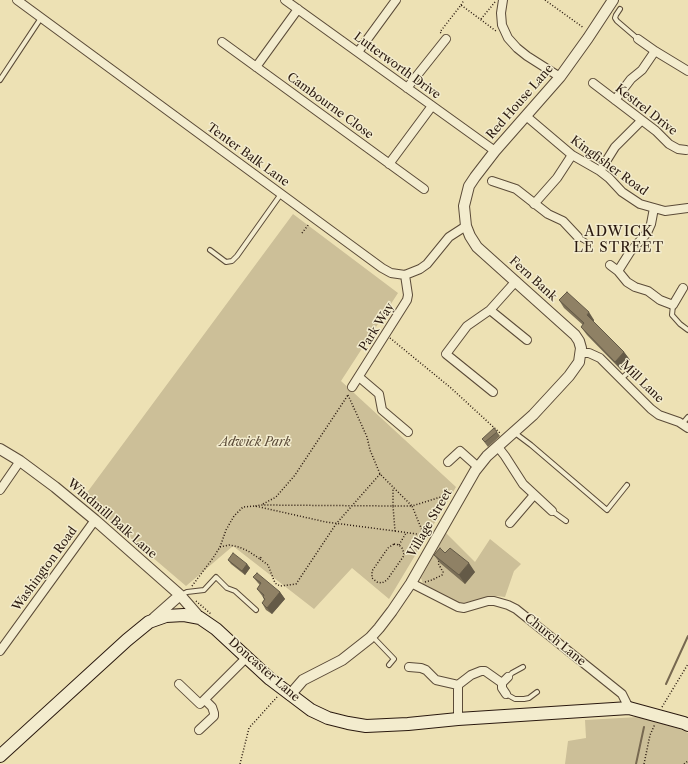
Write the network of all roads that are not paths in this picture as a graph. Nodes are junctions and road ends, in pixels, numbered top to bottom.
1 (16, 0) edge
2 (285, 0) edge
3 (396, 0) edge
4 (503, 0) edge
5 (613, 0) edge
6 (298, 9) junction
7 (620, 9) dead end
8 (41, 18) junction
9 (446, 39) road end
10 (638, 39) joint
11 (222, 42) dead end
12 (655, 50) junction
13 (358, 52) junction
14 (256, 67) junction
15 (688, 71) edge
16 (560, 77) junction
17 (0, 80) edge
18 (592, 83) dead end
19 (407, 88) junction
20 (615, 100) junction
21 (432, 106) junction
22 (526, 116) junction
23 (641, 121) junction
24 (686, 150) dead end
25 (495, 151) junction
26 (572, 155) junction
27 (389, 164) junction
28 (600, 171) junction
29 (492, 181) dead end
30 (424, 189) dead end
31 (281, 194) junction
32 (534, 204) junction
33 (654, 208) junction
34 (688, 208) edge
35 (466, 226) junction
36 (582, 239) dead end
37 (210, 250) dead end
38 (610, 265) dead end
39 (618, 271) junction
40 (405, 275) junction
41 (516, 281) junction
42 (683, 288) dead end
43 (673, 306) junction
44 (490, 310) junction
45 (688, 330) edge
46 (527, 340) dead end
47 (581, 352) junction
48 (633, 368) dead end
49 (359, 377) junction
50 (621, 379) junction
51 (352, 387) road end
52 (493, 392) dead end
53 (688, 417) edge
54 (685, 426) edge
55 (408, 432) dead end
56 (510, 436) junction
57 (498, 447) junction
58 (0, 448) edge
59 (20, 461) junction
60 (448, 462) dead end
61 (478, 467) junction
62 (627, 485) dead end
63 (0, 490) edge
64 (534, 495) junction
65 (552, 511) joint
66 (96, 520) junction
67 (566, 521) dead end
68 (510, 522) dead end
69 (410, 583) junction
70 (184, 594) junction
71 (256, 610) dead end
72 (200, 618) junction
73 (149, 622) junction
74 (372, 636) junction
75 (0, 651) edge
76 (247, 657) junction
77 (389, 665) dead end
78 (409, 667) dead end
79 (523, 667) dead end
80 (505, 680) junction
81 (178, 684) dead end
82 (458, 685) junction
83 (287, 692) junction
84 (537, 692) dead end
85 (506, 694) joint
86 (205, 700) junction
87 (629, 708) junction
88 (458, 720) junction
89 (688, 725) edge
90 (199, 730) dead end
91 (2, 751) edge

1 - 8 street, Tenter Balk Lane
2 - 6 street, Lutterworth Drive
3 - 13 street
4 - 16 street
5 - 16 street, Red House Lane
6 - 13 street, Lutterworth Drive
6 - 14 street
7 - 10 lane
8 - 17 lane
8 - 31 street, Tenter Balk Lane
9 - 19 street
10 - 12 street
11 - 14 street, Cambourne Close
12 - 15 street
12 - 20 street
13 - 19 street, Lutterworth Drive
14 - 27 street, Cambourne Close
16 - 22 street, Red House Lane
18 - 20 street, Kestrel Drive
19 - 21 street, Lutterworth Drive
20 - 23 street, Kestrel Drive
21 - 25 street, Lutterworth Drive
21 - 27 street
22 - 25 street, Red House Lane
22 - 26 street, Kingfisher Road
23 - 24 street, Kestrel Drive
23 - 28 street
25 - 35 street, Red House Lane
26 - 28 street, Kingfisher Road
26 - 32 street
27 - 30 street, Cambourne Close
28 - 33 street, Kingfisher Road
29 - 32 street
31 - 37 lane
31 - 40 street, Tenter Balk Lane
32 - 36 street
33 - 34 street, Kingfisher Road
33 - 39 street
35 - 40 street
35 - 41 street, Fern Bank
38 - 39 street
39 - 43 street
40 - 49 street, Park Way
41 - 44 street
41 - 47 street, Fern Bank
42 - 43 street
43 - 45 lane
44 - 46 street
44 - 52 street
47 - 50 street, Mill Lane
47 - 56 street, Village Street
48 - 50 lane
49 - 51 street, Park Way
49 - 55 street
50 - 54 street, Mill Lane
53 - 54 lane
56 - 57 street, Village Street
56 - 62 lane
57 - 61 street, Village Street
57 - 64 street
58 - 59 street, Windmill Balk Lane
59 - 63 street
59 - 66 street, Windmill Balk Lane
60 - 61 street
61 - 69 street, Village Street
64 - 65 street
64 - 68 street
65 - 67 lane
66 - 70 street, Windmill Balk Lane
66 - 75 street, Washington Road
69 - 74 street, Village Street
69 - 87 street, Church Lane
70 - 71 lane
70 - 72 street, Windmill Balk Lane
70 - 73 street
72 - 73 main road, Doncaster Lane
72 - 76 main road, Doncaster Lane
73 - 91 main road, Doncaster Lane
74 - 77 lane
74 - 83 street, Village Street
76 - 83 main road, Doncaster Lane
76 - 86 street
78 - 82 street
79 - 80 lane
80 - 82 street
80 - 85 street
81 - 86 street
82 - 88 street
83 - 88 main road, Doncaster Lane
84 - 85 lane
86 - 90 street
87 - 88 main road, Doncaster Lane
87 - 89 main road

